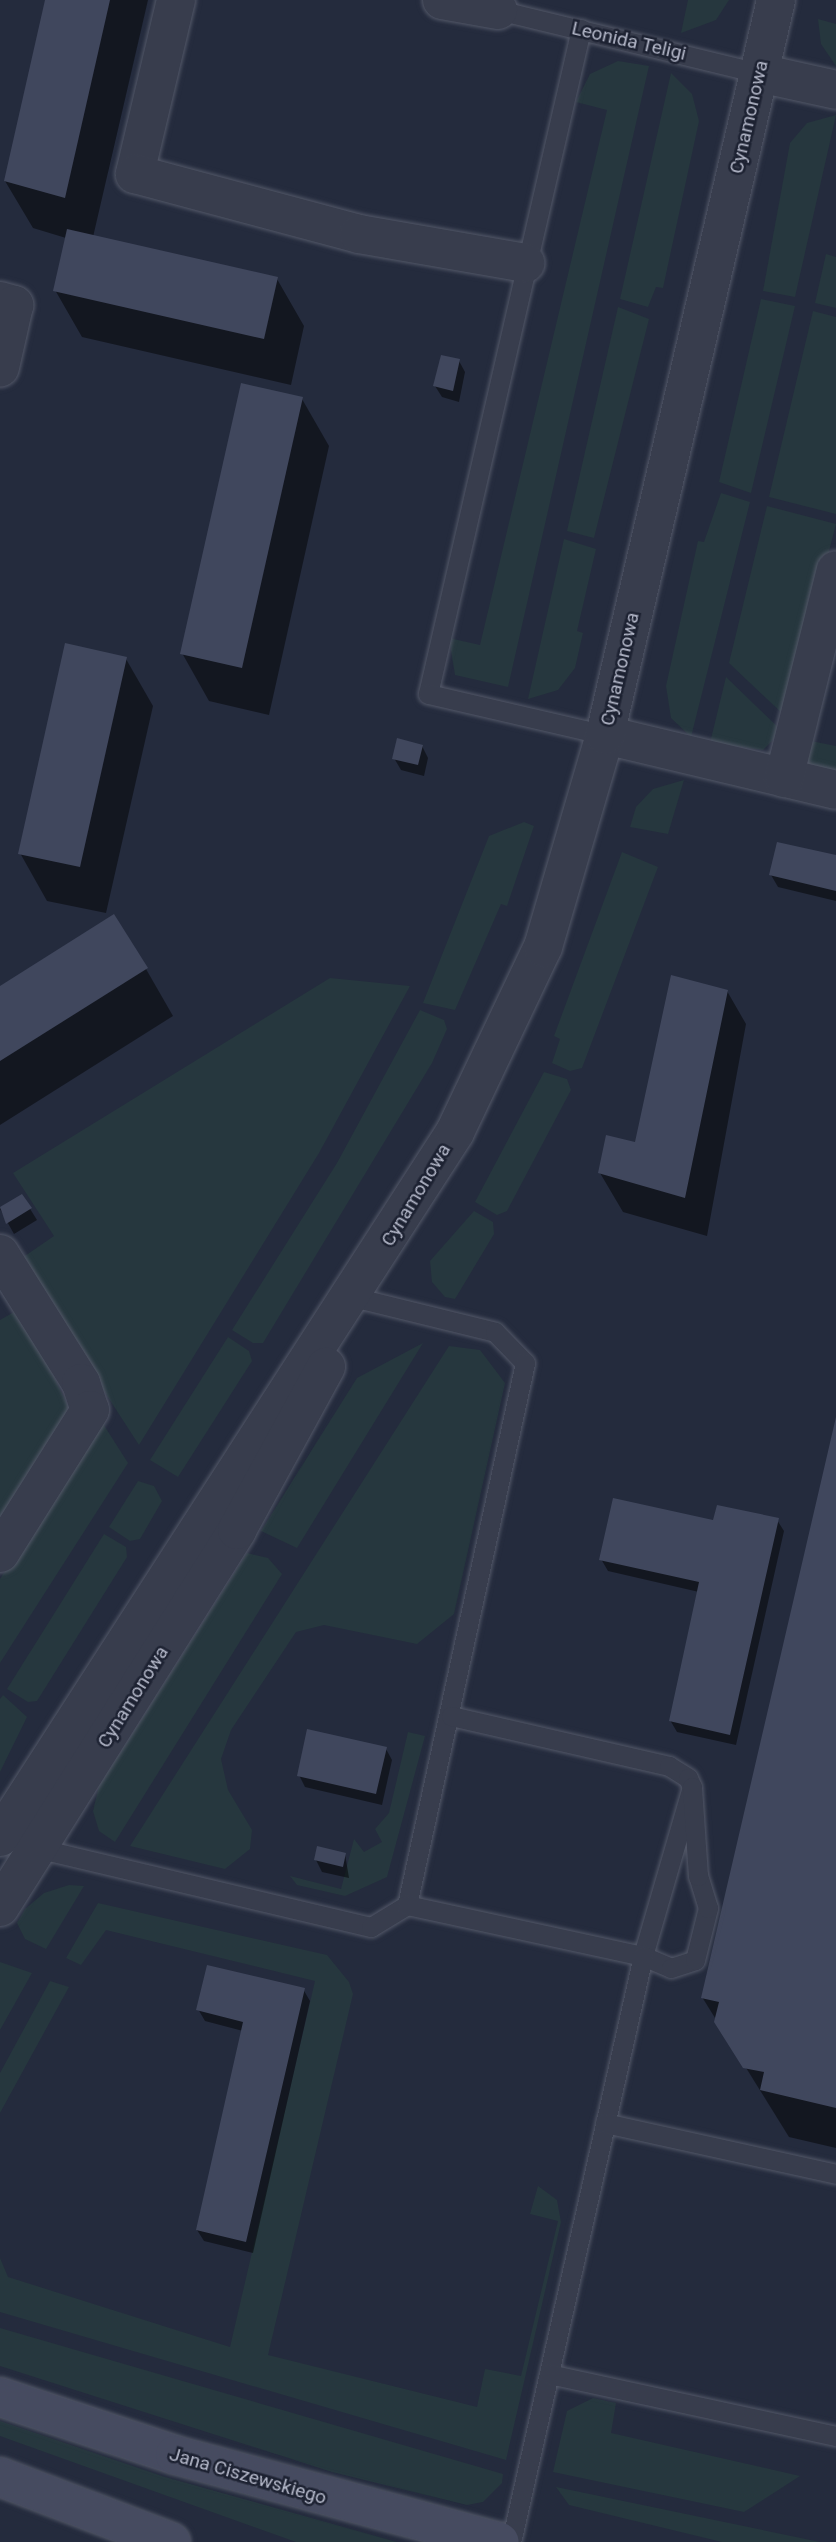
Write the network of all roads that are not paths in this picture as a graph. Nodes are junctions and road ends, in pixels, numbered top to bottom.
1 (176, 0) edge
2 (442, 0) edge
3 (776, 0) edge
4 (498, 10) joint
5 (580, 29) junction
6 (759, 73) junction
7 (836, 90) edge
8 (525, 263) junction
9 (0, 301) edge
10 (0, 368) edge
11 (836, 570) edge
12 (605, 735) junction
13 (784, 778) junction
14 (836, 790) edge
15 (0, 1254) edge
16 (353, 1297) junction
17 (0, 1553) edge
18 (451, 1716) junction
19 (692, 1787) junction
20 (0, 1838) edge
21 (38, 1849) junction
22 (407, 1905) junction
23 (0, 1907) edge
24 (643, 1956) junction
25 (606, 2123) junction
26 (836, 2174) edge
27 (549, 2374) junction
28 (0, 2397) edge
29 (836, 2436) edge
30 (0, 2477) edge
31 (171, 2542) edge
32 (500, 2542) edge
33 (512, 2542) edge

1 - 8 street
2 - 4 street
3 - 6 street, Cynamonowa
4 - 5 lane, Leonida Teligi
5 - 6 lane, Leonida Teligi
5 - 8 lane
6 - 7 street
6 - 12 street, Cynamonowa
8 - 12 lane
9 - 10 street
11 - 13 street
12 - 13 street
12 - 16 street, Cynamonowa
13 - 14 street
15 - 17 street
16 - 18 lane
16 - 20 street, Cynamonowa
16 - 21 street, Cynamonowa
18 - 19 lane
18 - 22 lane
19 - 24 lane
19 - 24 lane
20 - 21 lane
21 - 22 lane
21 - 23 street, Cynamonowa
22 - 24 lane
24 - 25 lane
25 - 26 lane
25 - 27 lane
27 - 29 lane
27 - 33 lane
28 - 32 street, Jana Ciszewskiego
30 - 31 street

